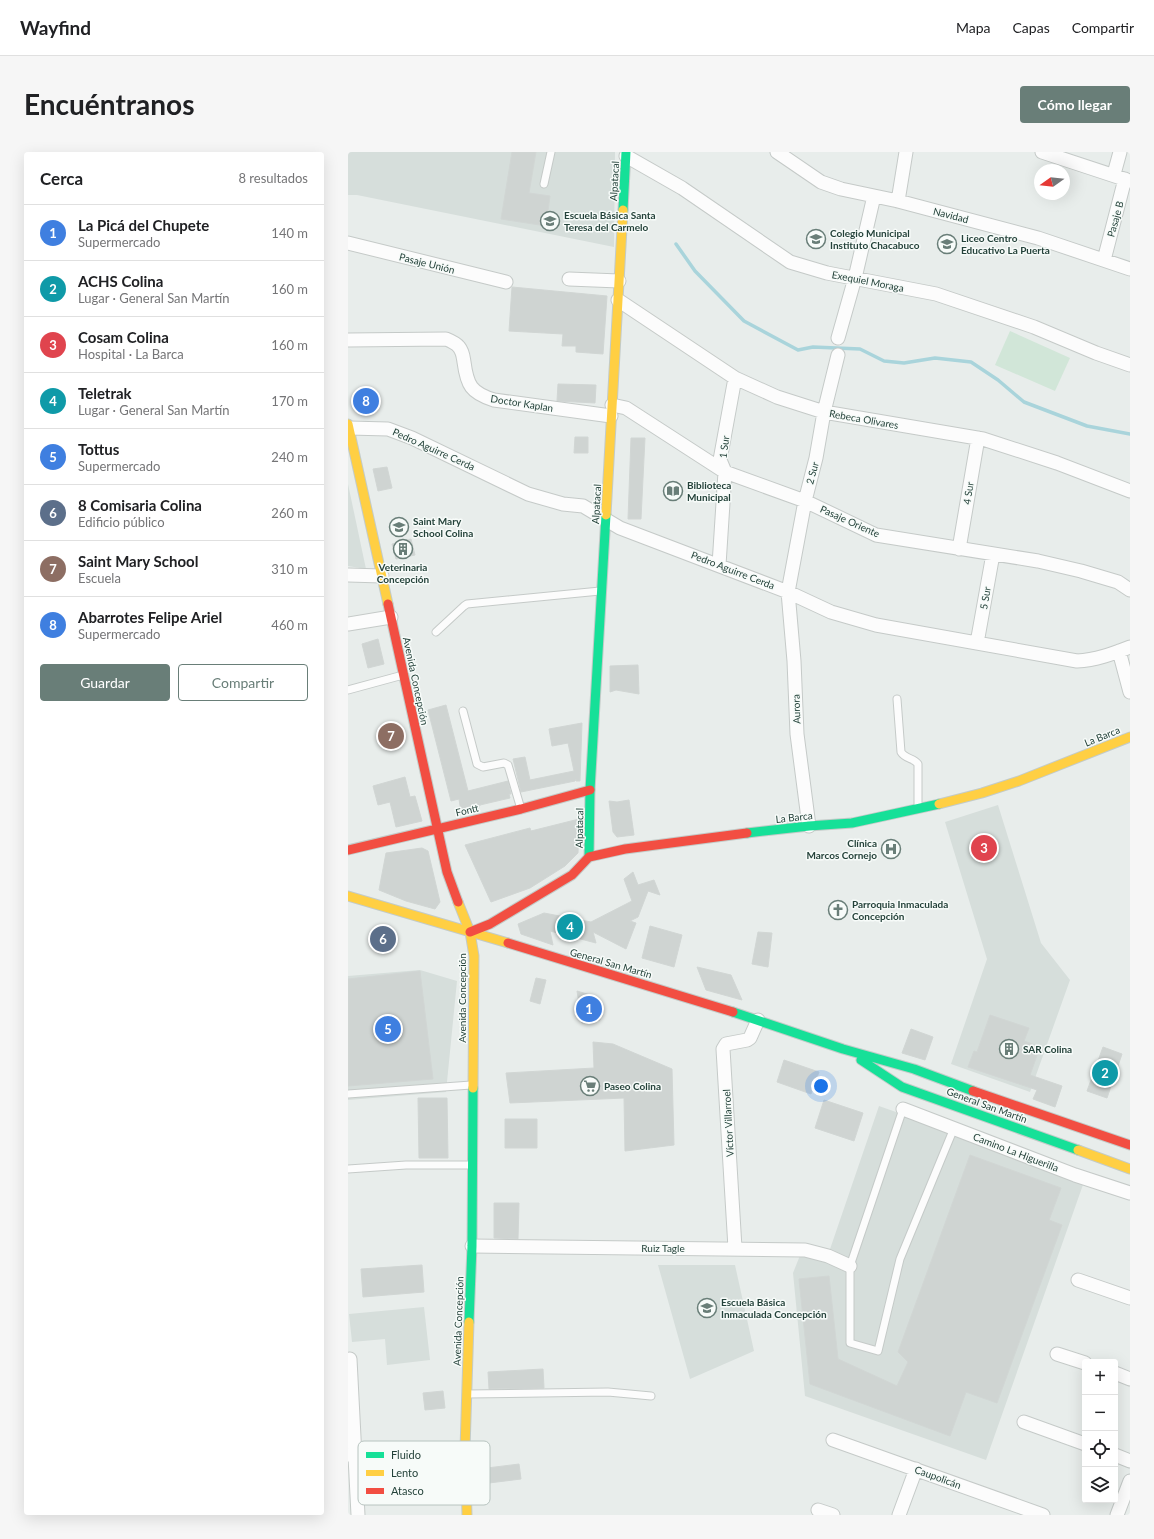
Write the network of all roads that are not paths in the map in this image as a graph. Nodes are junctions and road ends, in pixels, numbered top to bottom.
1 (551, 152) edge
2 (777, 152) edge
3 (906, 152) edge
4 (1042, 152) edge
5 (1120, 152) edge
6 (623, 153) edge
7 (1123, 178) edge
8 (544, 184) dead end
9 (874, 196) junction
10 (898, 201) junction
11 (348, 243) edge
12 (1104, 260) junction
13 (1130, 269) edge
14 (855, 278) junction
15 (569, 279) dead end
16 (619, 281) junction
17 (506, 282) dead end
18 (618, 300) junction
19 (838, 338) dead end
20 (348, 340) edge
21 (838, 355) dead end
22 (1130, 365) edge
23 (735, 378) junction
24 (612, 410) junction
25 (824, 412) junction
26 (348, 427) edge
27 (978, 438) junction
28 (725, 472) junction
29 (1130, 491) edge
30 (805, 501) junction
31 (606, 519) junction
32 (959, 549) junction
33 (993, 554) junction
34 (719, 565) junction
35 (348, 576) edge
36 (382, 576) junction
37 (602, 590) junction
38 (1130, 590) edge
39 (788, 592) junction
40 (391, 617) junction
41 (348, 624) edge
42 (436, 632) dead end
43 (977, 643) junction
44 (1124, 649) edge
45 (403, 675) junction
46 (348, 690) edge
47 (1130, 692) edge
48 (897, 699) dead end
49 (464, 710) dead end
50 (1130, 737) edge
51 (590, 790) junction
52 (521, 809) junction
53 (918, 810) junction
54 (808, 826) junction
55 (437, 828) junction
56 (348, 850) edge
57 (589, 858) junction
58 (348, 896) edge
59 (470, 932) junction
60 (758, 1020) junction
61 (843, 1048) junction
62 (472, 1085) junction
63 (967, 1089) junction
64 (348, 1094) edge
65 (961, 1107) junction
66 (903, 1109) joint
67 (954, 1128) junction
68 (1130, 1145) edge
69 (472, 1165) junction
70 (348, 1169) edge
71 (1130, 1169) edge
72 (1130, 1193) edge
73 (472, 1246) junction
74 (735, 1248) junction
75 (850, 1266) junction
76 (1078, 1280) dead end
77 (1130, 1298) edge
78 (1057, 1354) dead end
79 (350, 1359) dead end
80 (1082, 1362) edge
81 (1118, 1375) edge
82 (1130, 1378) edge
83 (467, 1394) junction
84 (651, 1396) dead end
85 (1024, 1422) dead end
86 (834, 1440) dead end
87 (465, 1441) edge
88 (1082, 1443) edge
89 (351, 1454) edge
90 (1118, 1456) edge
91 (1130, 1461) edge
92 (916, 1469) junction
93 (1130, 1481) edge
94 (467, 1505) edge
95 (818, 1510) dead end
96 (358, 1515) edge
97 (467, 1515) edge
98 (833, 1515) edge
99 (899, 1515) edge
100 (1043, 1515) edge
101 (1118, 1515) edge

1 - 8 lane
2 - 9 street, Navidad
3 - 10 street
4 - 7 street
5 - 7 street, Pasaje B
6 - 14 street, Exequiel Moraga
6 - 16 main road, Alpatacal
7 - 12 street, Pasaje B
9 - 10 street, Navidad
9 - 14 street
10 - 12 street, Navidad
11 - 17 street, Pasaje Unión
12 - 13 street, Navidad
14 - 19 street
14 - 22 street, Exequiel Moraga
15 - 16 street
16 - 18 main road, Alpatacal
18 - 23 street, Rebeca Olivares
18 - 24 main road, Alpatacal
20 - 24 street, Doctor Kaplan
21 - 25 street, 2 Sur
23 - 25 street, Rebeca Olivares
23 - 28 street, 1 Sur
24 - 28 street, Pasaje Oriente
24 - 31 main road, Alpatacal
25 - 27 street, Rebeca Olivares
25 - 30 street, 2 Sur
26 - 31 street, Pedro Aguirre Cerda
26 - 36 main road, Avenida Concepción
27 - 29 street, Rebeca Olivares
27 - 32 street, 4 Sur
28 - 30 street, Pasaje Oriente
28 - 34 street, 1 Sur
30 - 32 street, Pasaje Oriente
30 - 39 street, 2 Sur
31 - 34 street, Pedro Aguirre Cerda
31 - 37 main road, Alpatacal
32 - 33 street, Pasaje Oriente
33 - 38 street, Pasaje Oriente
33 - 43 street, 5 Sur
34 - 39 street, Pedro Aguirre Cerda
35 - 36 street
36 - 40 main road, Avenida Concepción
37 - 42 lane
37 - 51 main road, Alpatacal
39 - 43 street, Pedro Aguirre Cerda
39 - 54 street, Aurora
40 - 41 street
40 - 45 main road, Avenida Concepción
43 - 44 street, Pedro Aguirre Cerda
44 - 47 street
45 - 46 lane
45 - 55 main road, Avenida Concepción
48 - 53 lane
49 - 52 lane
50 - 53 main road, La Barca
51 - 52 main road, Fontt
51 - 57 main road, Alpatacal
52 - 55 main road, Fontt
53 - 54 main road, La Barca
54 - 57 main road, La Barca
55 - 56 main road, Fontt
55 - 59 main road, Avenida Concepción
57 - 59 main road
58 - 59 main road, General San Martín
59 - 60 main road, General San Martín
59 - 62 main road, Avenida Concepción
60 - 61 main road, General San Martín
60 - 74 street, Víctor Villarroel
61 - 63 main road, General San Martín
61 - 65 main road, General San Martín
62 - 64 lane
62 - 69 main road, Avenida Concepción
63 - 65 street
63 - 68 main road, General San Martín
65 - 67 street
65 - 71 main road, General San Martín
66 - 67 street, Camino La Higuerilla
66 - 75 lane
67 - 72 street, Camino La Higuerilla
67 - 75 lane
69 - 70 lane
69 - 73 main road, Avenida Concepción
73 - 74 street, Ruiz Tagle
73 - 83 main road, Avenida Concepción
74 - 75 street, Ruiz Tagle
76 - 77 street
78 - 80 street
79 - 89 street
81 - 82 street
83 - 84 lane
83 - 87 main road, Avenida Concepción
85 - 88 street
86 - 92 street, Caupolicán
89 - 96 street
90 - 91 street
92 - 99 street
92 - 100 street, Caupolicán
93 - 101 street
94 - 97 main road, Avenida Concepción
95 - 98 street

